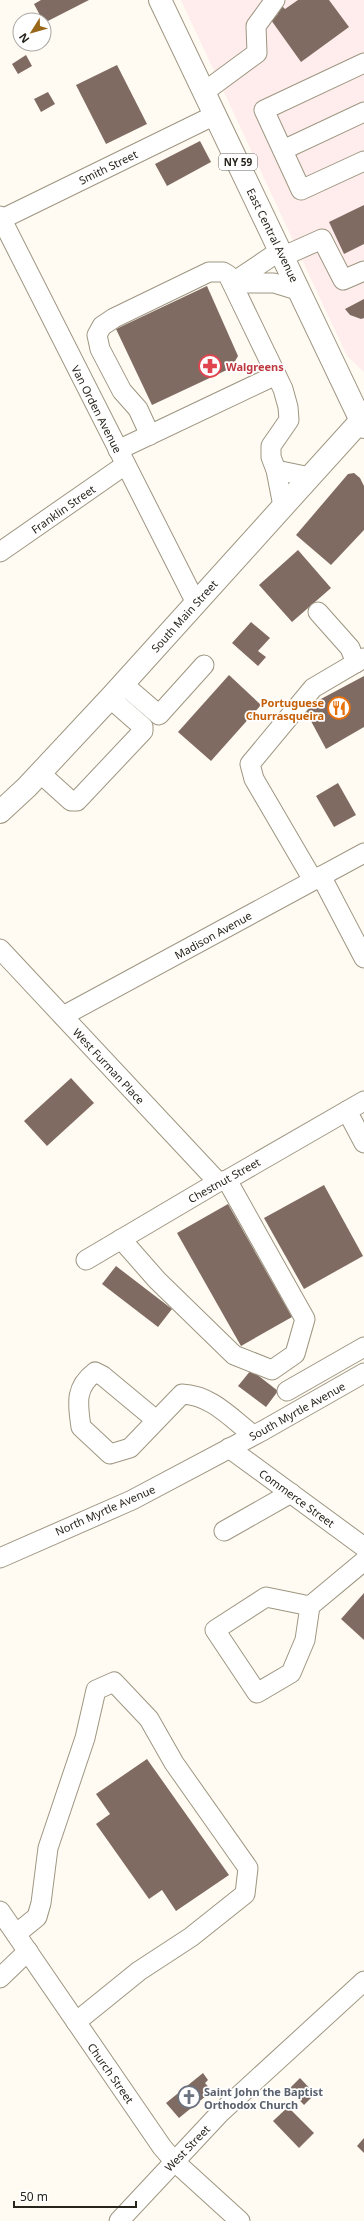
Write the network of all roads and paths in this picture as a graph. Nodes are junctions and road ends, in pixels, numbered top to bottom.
1 (160, 0) edge
2 (275, 0) edge
3 (364, 63) edge
4 (204, 92) junction
5 (364, 112) edge
6 (215, 115) junction
7 (283, 150) junction
8 (364, 161) edge
9 (1, 219) edge
10 (282, 253) junction
11 (364, 271) edge
12 (232, 283) junction
13 (300, 291) junction
14 (276, 375) junction
15 (363, 421) edge
16 (150, 435) junction
17 (122, 458) junction
18 (276, 470) junction
19 (310, 477) junction
20 (283, 506) junction
21 (0, 551) edge
22 (196, 602) junction
23 (318, 612) dead end
24 (360, 660) edge
25 (204, 665) dead end
26 (117, 691) junction
27 (40, 773) junction
28 (0, 812) edge
29 (363, 856) edge
30 (317, 878) junction
31 (0, 949) edge
32 (364, 958) edge
33 (63, 1016) junction
34 (364, 1101) edge
35 (347, 1111) junction
36 (364, 1143) edge
37 (223, 1181) junction
38 (121, 1240) junction
39 (86, 1260) dead end
40 (364, 1347) edge
41 (272, 1370) junction
42 (364, 1373) edge
43 (287, 1391) junction
44 (298, 1410) junction
45 (156, 1420) dead end
46 (253, 1435) junction
47 (229, 1448) junction
48 (291, 1493) junction
49 (224, 1531) dead end
50 (364, 1547) edge
51 (0, 1558) edge
52 (364, 1561) edge
53 (310, 1606) junction
54 (0, 1911) edge
55 (16, 1934) junction
56 (28, 1951) junction
57 (0, 1978) edge
58 (364, 1981) edge
59 (76, 2022) junction
60 (174, 2161) junction
61 (119, 2221) edge
62 (240, 2221) edge

1 - 4 main road, East Central Avenue / NY 59
2 - 4 street
3 - 7 street
4 - 6 main road, East Central Avenue / NY 59
5 - 7 street
6 - 9 street, Smith Street
6 - 10 main road, East Central Avenue / NY 59
7 - 8 street
9 - 17 street, Van Orden Avenue
10 - 11 street
10 - 12 street
10 - 13 main road, East Central Avenue / NY 59
12 - 13 street
12 - 14 street
12 - 16 street
13 - 15 main road, East Central Avenue / NY 59
14 - 16 street, Franklin Street
14 - 18 street
15 - 19 main road, South Main Street
16 - 17 street, Franklin Street
17 - 21 street, Franklin Street
17 - 22 street, Van Orden Avenue
18 - 19 street
18 - 20 street
19 - 20 main road, South Main Street
20 - 22 main road, South Main Street
22 - 26 main road, South Main Street
23 - 24 street
24 - 30 street
25 - 26 street
26 - 27 main road, South Main Street
26 - 27 street
27 - 28 main road, South Main Street
29 - 30 street, Madison Avenue
30 - 32 street
30 - 33 street, Madison Avenue
31 - 33 street, West Furman Place
33 - 37 street, West Furman Place
34 - 35 street, Chestnut Street
35 - 36 street
35 - 37 street, Chestnut Street
37 - 38 street, Chestnut Street
37 - 41 street, West Furman Place
38 - 39 street, Chestnut Street
38 - 41 street
40 - 43 street
41 - 43 street
42 - 44 street, South Myrtle Avenue
43 - 44 street
44 - 46 street, South Myrtle Avenue
45 - 46 street
46 - 47 street, South Myrtle Avenue
47 - 48 street, Commerce Street
47 - 51 street, North Myrtle Avenue
48 - 49 street
48 - 50 street, Commerce Street
52 - 53 street
53 - 53 street
54 - 55 street, Church Street
55 - 56 street, Church Street
55 - 59 street
56 - 57 street
56 - 59 street, Church Street
58 - 60 street, West Street
59 - 60 street, Church Street
60 - 61 street, West Street
60 - 62 street, Church Street

